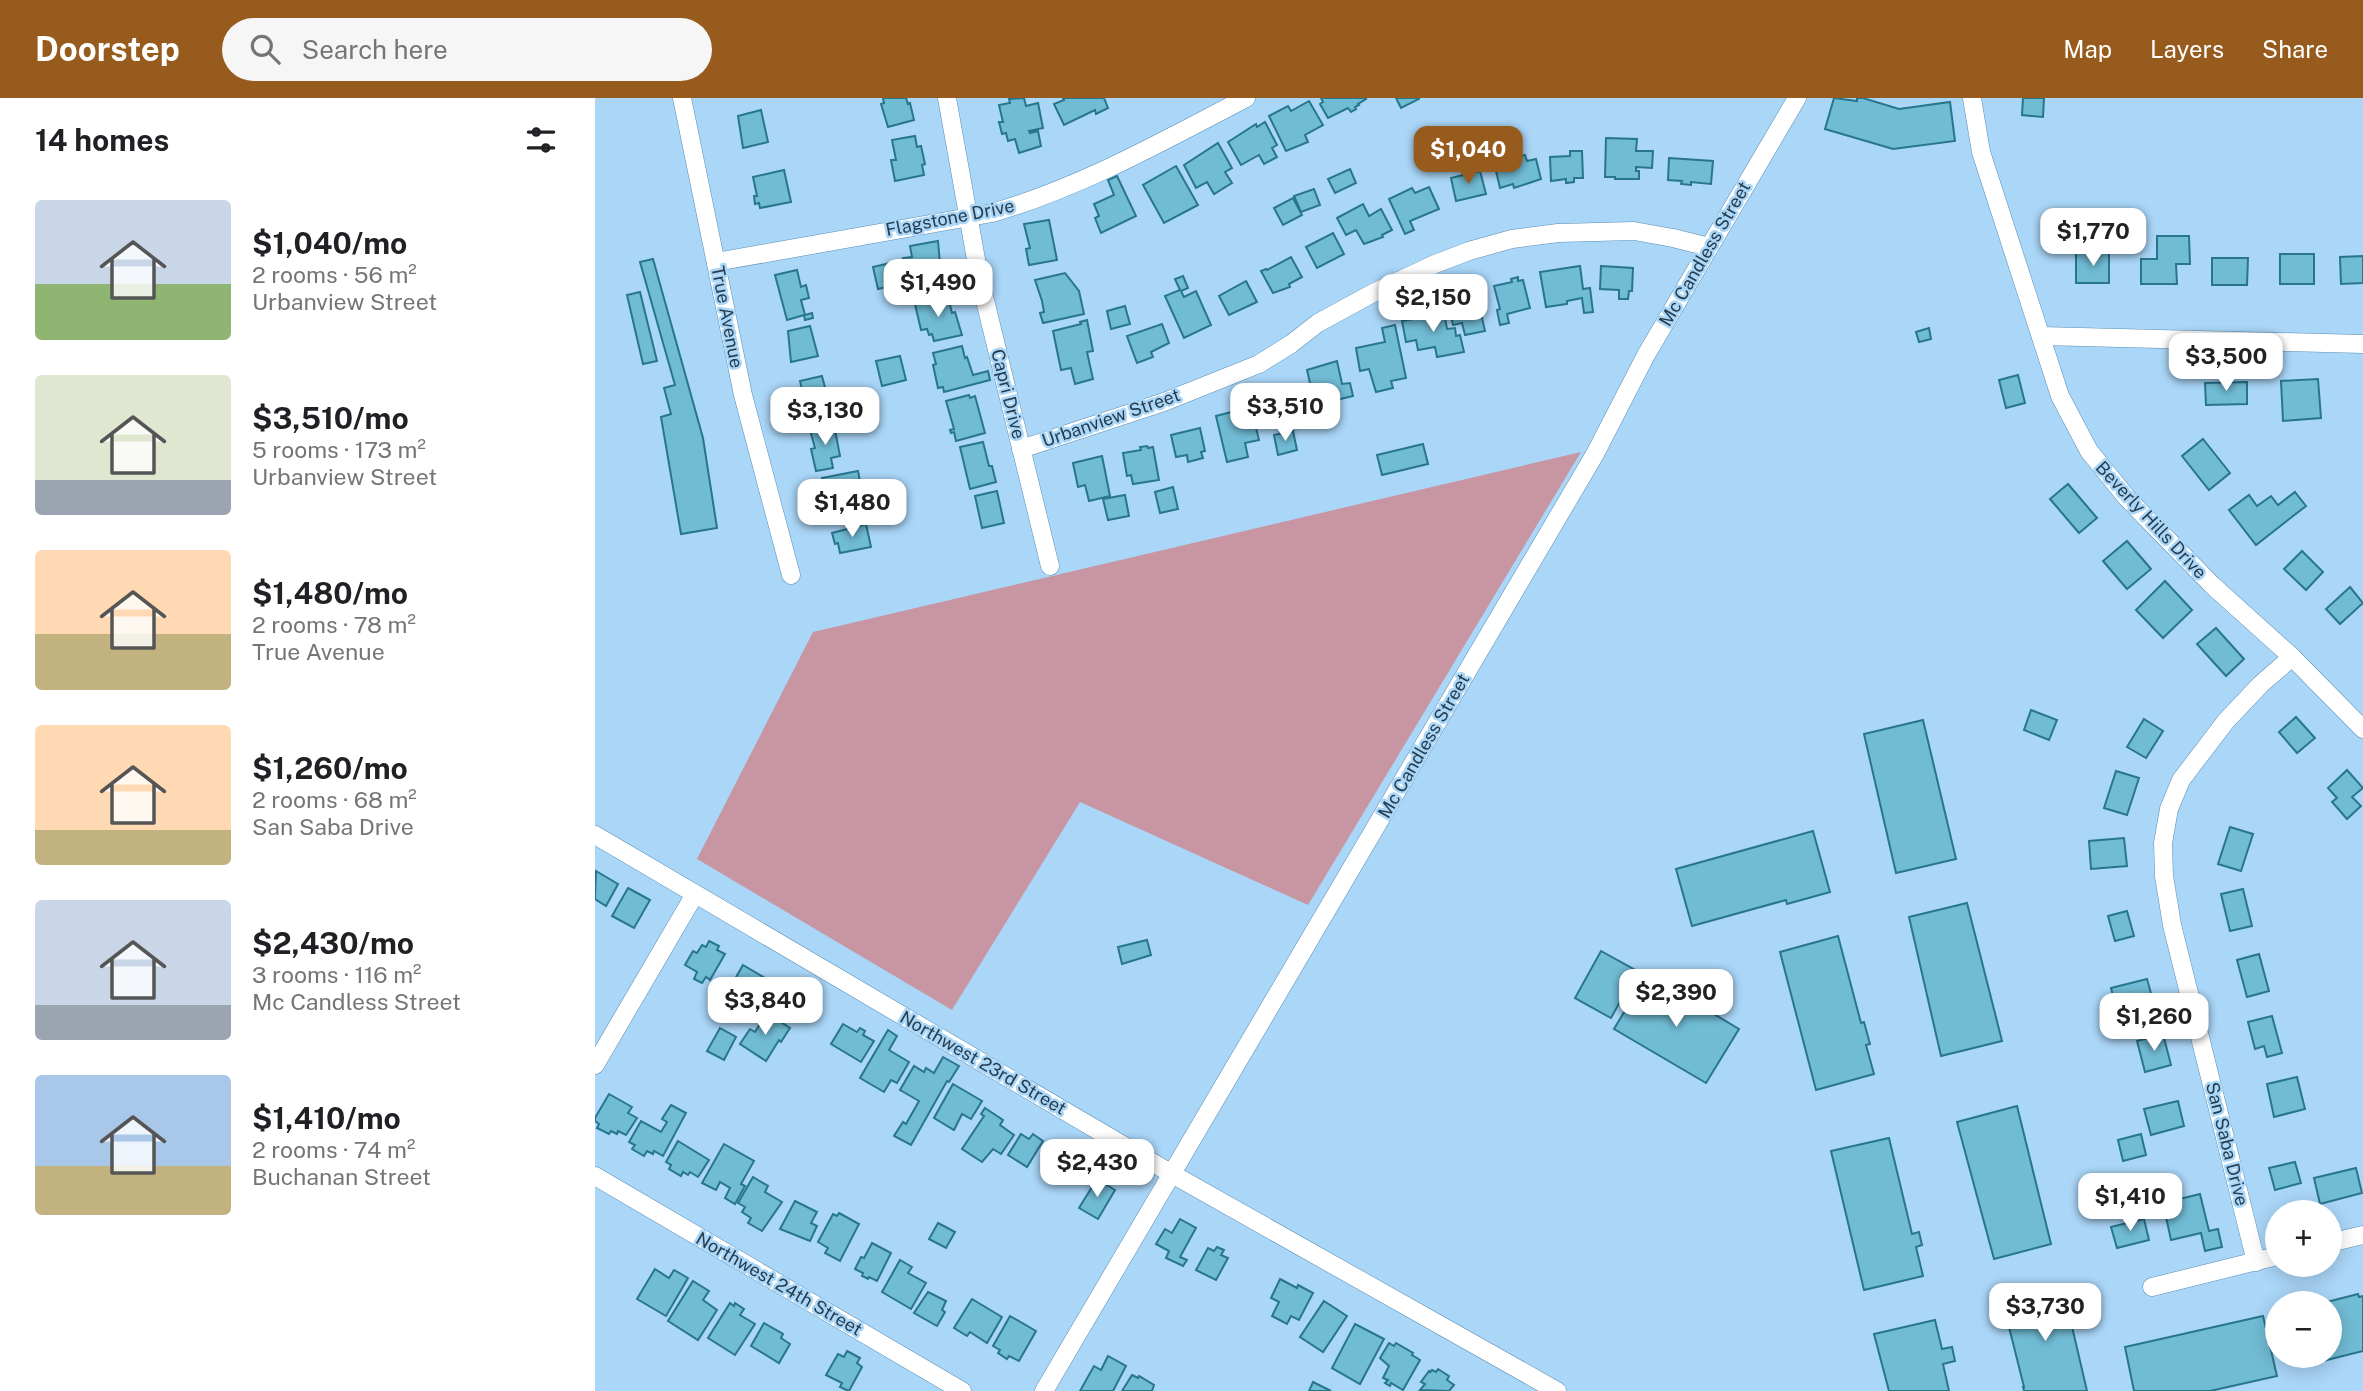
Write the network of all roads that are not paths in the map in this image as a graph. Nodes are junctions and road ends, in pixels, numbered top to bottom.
1 (682, 98) edge
2 (947, 98) edge
3 (1247, 98) edge
4 (1797, 98) edge
5 (1972, 98) edge
6 (968, 216) junction
7 (1709, 247) junction
8 (716, 262) junction
9 (2042, 336) junction
10 (2363, 344) edge
11 (1021, 449) junction
12 (1050, 566) dead end
13 (791, 575) dead end
14 (2292, 657) junction
15 (2363, 729) edge
16 (595, 835) edge
17 (695, 894) junction
18 (595, 1065) edge
19 (1172, 1174) junction
20 (595, 1176) edge
21 (2363, 1235) edge
22 (2342, 1240) edge
23 (2265, 1259) edge
24 (2256, 1262) junction
25 (2152, 1287) dead end
26 (962, 1391) edge
27 (1044, 1391) edge
28 (1556, 1391) edge

1 - 8 street, True Avenue
2 - 6 street, Capri Drive
3 - 6 street, Flagstone Drive
4 - 7 street, Mc Candless Street
5 - 9 street, Beverly Hills Drive
6 - 8 street, Flagstone Drive
6 - 11 street, Capri Drive
7 - 11 street, Urbanview Street
7 - 19 street, Mc Candless Street
8 - 13 street, True Avenue
9 - 10 street
9 - 14 street, Beverly Hills Drive
11 - 12 street, Capri Drive
14 - 15 street, Beverly Hills Drive
14 - 24 street, San Saba Drive
16 - 17 street, Northwest 23rd Street
17 - 18 street
17 - 19 street, Northwest 23rd Street
19 - 27 street, Mc Candless Street
19 - 28 street, Northwest 23rd Street
20 - 26 street, Northwest 24th Street
21 - 22 street
23 - 24 street
24 - 25 street

